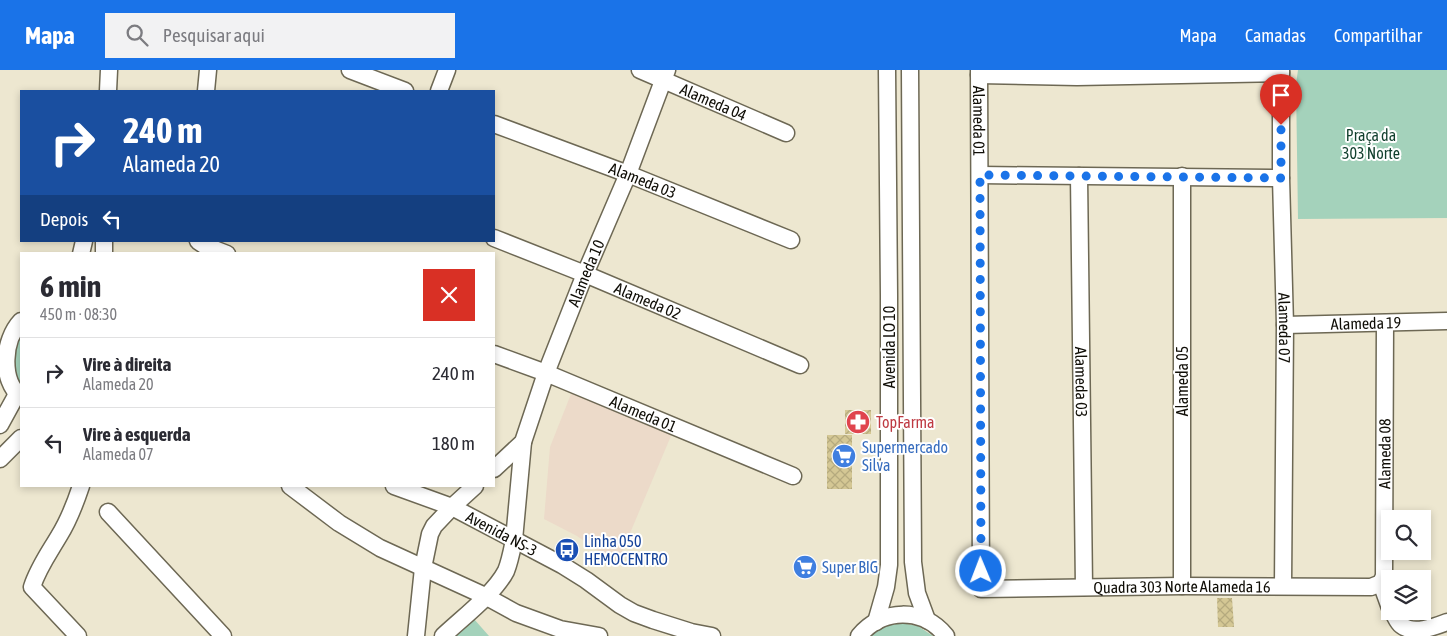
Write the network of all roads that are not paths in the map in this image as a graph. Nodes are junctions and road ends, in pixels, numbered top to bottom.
1 (109, 70) edge
2 (208, 70) edge
3 (350, 70) edge
4 (447, 70) edge
5 (640, 70) edge
6 (887, 70) edge
7 (910, 70) edge
8 (1281, 71) edge
9 (979, 72) edge
10 (1077, 73) edge
11 (1175, 73) edge
12 (665, 75) edge
13 (108, 90) edge
14 (206, 90) edge
15 (402, 90) edge
16 (439, 90) edge
17 (495, 124) edge
18 (786, 133) dead end
19 (628, 174) junction
20 (980, 175) junction
21 (1080, 176) junction
22 (1182, 176) junction
23 (1281, 178) junction
24 (495, 238) edge
25 (791, 240) dead end
26 (200, 242) edge
27 (222, 252) edge
28 (585, 274) junction
29 (1447, 321) edge
30 (20, 322) edge
31 (1385, 323) junction
32 (1285, 325) junction
33 (495, 354) edge
34 (800, 365) dead end
35 (546, 373) junction
36 (19, 396) edge
37 (0, 425) edge
38 (20, 439) edge
39 (523, 442) junction
40 (0, 459) edge
41 (495, 468) edge
42 (793, 476) dead end
43 (81, 487) edge
44 (291, 487) edge
45 (397, 487) edge
46 (474, 487) edge
47 (452, 507) junction
48 (108, 512) dead end
49 (514, 540) junction
50 (423, 568) junction
51 (1384, 570) edge
52 (1381, 583) edge
53 (1182, 586) junction
54 (1283, 586) junction
55 (1084, 587) junction
56 (981, 589) joint
57 (485, 596) junction
58 (927, 620) junction
59 (1398, 620) edge
60 (876, 622) junction
61 (1447, 622) edge
62 (78, 636) edge
63 (223, 636) edge
64 (416, 636) edge
65 (443, 636) edge
66 (599, 636) edge
67 (712, 636) edge
68 (859, 636) edge
69 (946, 636) edge

1 - 13 street
2 - 14 street
3 - 15 street
4 - 16 street
5 - 12 street, Alameda 04
6 - 60 street, Avenida LO 10
7 - 58 street, Avenida LO 10
8 - 11 street
8 - 23 street, Alameda 07
9 - 10 street
9 - 20 street, Alameda 01
10 - 11 street
12 - 18 street, Alameda 04
12 - 19 street, Alameda 10
17 - 19 street, Alameda 03
19 - 25 street, Alameda 03
19 - 28 street, Alameda 10
20 - 21 street
20 - 56 street, Alameda 01
21 - 22 street
21 - 55 street, Alameda 03
22 - 23 street
22 - 53 street, Alameda 05
23 - 32 street, Alameda 07
24 - 28 street, Alameda 02
26 - 27 street
28 - 34 street, Alameda 02
28 - 35 street, Alameda 10
29 - 31 street, Alameda 19
30 - 36 street
31 - 32 street, Alameda 19
31 - 51 street, Alameda 08
32 - 54 street, Alameda 07
33 - 35 street, Alameda 01
35 - 39 street, Alameda 10
35 - 42 street, Alameda 01
36 - 37 street
38 - 40 street
39 - 41 street, Alameda 10
39 - 49 street
43 - 62 street
44 - 50 street
45 - 47 street, Avenida NS-3
46 - 47 street
47 - 49 street, Avenida NS-3
47 - 50 street
48 - 63 street
49 - 57 street
49 - 67 street, Avenida NS-3
50 - 57 street
50 - 64 street
52 - 54 street, Quadra 303 Norte Alameda 16
53 - 54 street, Quadra 303 Norte Alameda 16
53 - 55 street, Quadra 303 Norte Alameda 16
55 - 56 street, Quadra 303 Norte Alameda 16
57 - 65 street
57 - 66 street
58 - 60 street
58 - 69 street
59 - 61 street
60 - 68 street

